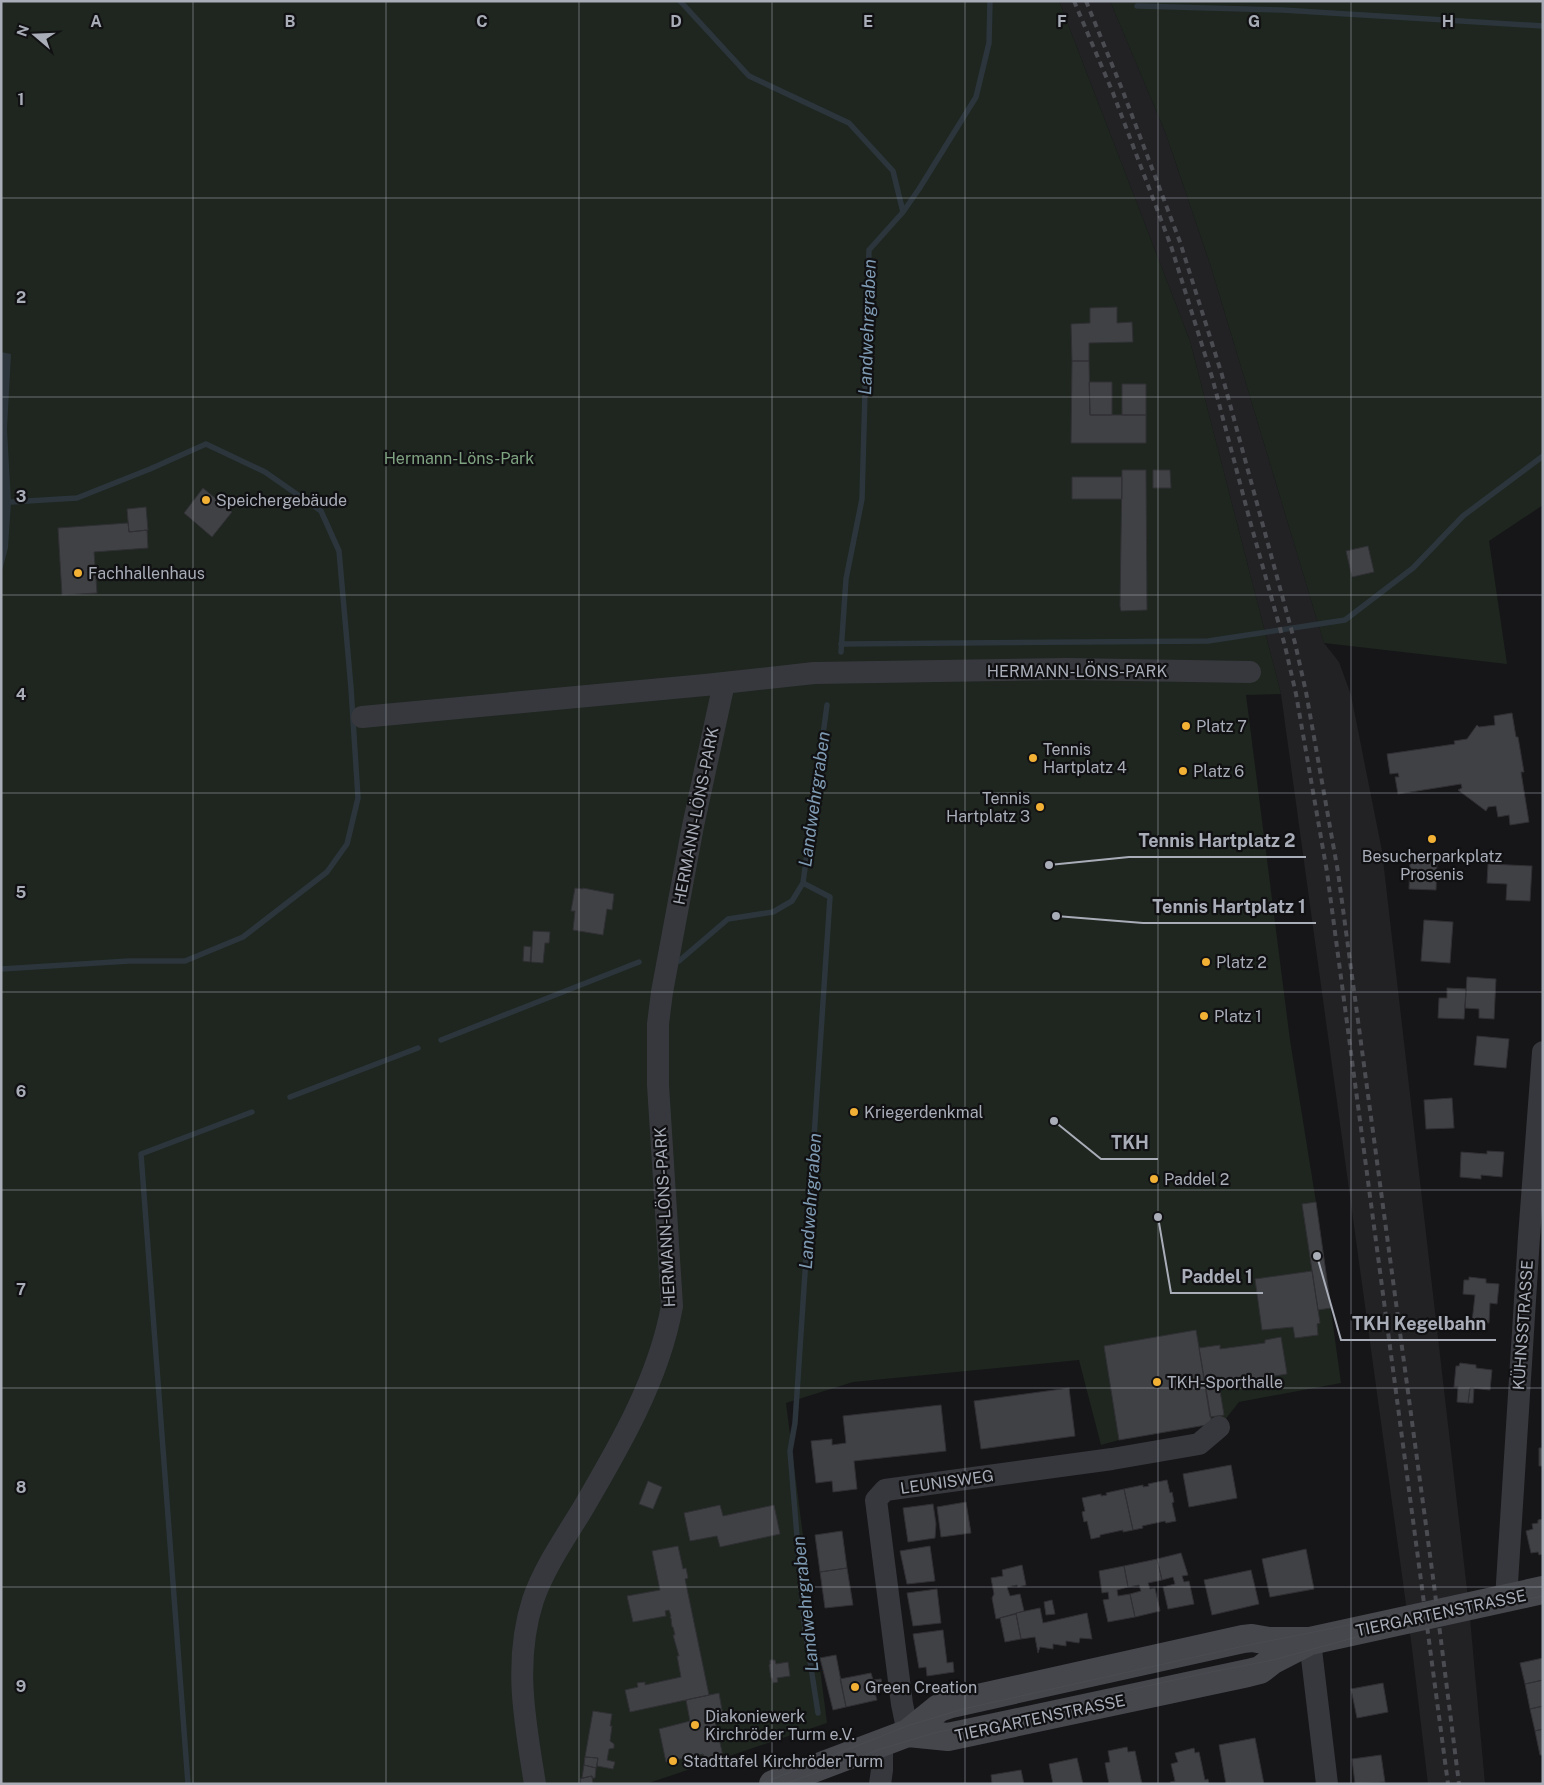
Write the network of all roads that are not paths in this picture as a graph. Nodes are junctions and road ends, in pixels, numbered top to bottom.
1 (1250, 672) dead end
2 (724, 683) junction
3 (362, 717) dead end
4 (1543, 1052) edge
5 (1219, 1427) dead end
6 (1543, 1590) edge
7 (1506, 1599) junction
8 (1310, 1641) junction
9 (908, 1733) junction
10 (882, 1742) junction
11 (534, 1784) edge
12 (773, 1784) edge
13 (880, 1784) edge
14 (1327, 1784) edge

1 - 2 street, HERMANN-LÖNS-PARK
2 - 3 street, HERMANN-LÖNS-PARK
2 - 11 street, HERMANN-LÖNS-PARK
4 - 7 street, KÜHNSSTRASSE
5 - 9 street, LEUNISWEG
6 - 7 main road, TIERGARTENSTRASSE
7 - 8 main road, TIERGARTENSTRASSE
8 - 9 main road, TIERGARTENSTRASSE
8 - 14 street
9 - 10 main road
10 - 12 main road
10 - 13 street

